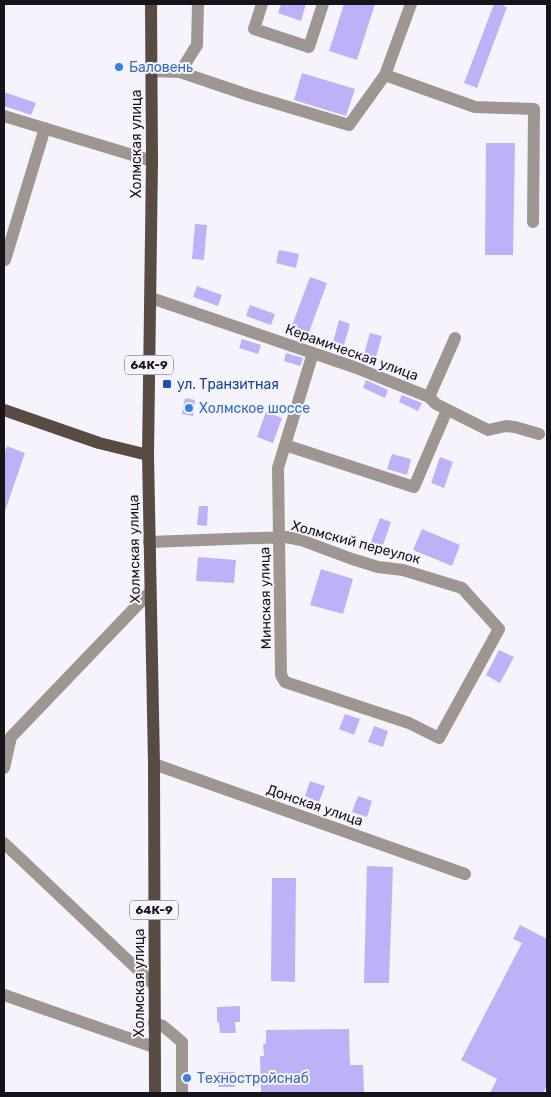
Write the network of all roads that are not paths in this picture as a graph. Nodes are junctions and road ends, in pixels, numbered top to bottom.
1 (151, 4) edge
2 (198, 4) edge
3 (262, 4) edge
4 (323, 4) edge
5 (411, 4) edge
6 (151, 71) junction
7 (180, 72) junction
8 (385, 75) junction
9 (4, 116) edge
10 (45, 128) junction
11 (152, 161) junction
12 (533, 222) dead end
13 (5, 260) edge
14 (151, 298) junction
15 (455, 338) dead end
16 (313, 353) junction
17 (428, 397) junction
18 (4, 410) edge
19 (447, 410) junction
20 (539, 434) dead end
21 (285, 446) junction
22 (148, 455) junction
23 (278, 538) junction
24 (149, 542) junction
25 (150, 592) junction
26 (440, 738) joint
27 (154, 764) junction
28 (4, 768) edge
29 (4, 843) edge
30 (466, 874) dead end
31 (154, 985) junction
32 (4, 995) edge
33 (154, 1023) junction
34 (154, 1047) junction
35 (154, 1093) edge
36 (182, 1093) edge

1 - 6 main road, Холмская улица / 64К-9
2 - 7 street
3 - 4 street
5 - 8 street
6 - 7 street
6 - 11 main road, Холмская улица / 64К-9
7 - 8 street
8 - 12 street
9 - 10 street
10 - 11 street
10 - 13 street
11 - 14 main road, Холмская улица / 64К-9
14 - 16 street, Керамическая улица
14 - 22 main road, Холмская улица / 64К-9
15 - 17 street
16 - 17 street, Керамическая улица
16 - 21 street, Минская улица
17 - 19 street, Керамическая улица
18 - 22 main road
19 - 20 street, Керамическая улица
19 - 21 street
21 - 23 street, Минская улица
22 - 24 main road, Холмская улица / 64К-9
23 - 24 street, Холмский переулок
23 - 26 street, Минская улица
23 - 26 street, Холмский переулок
24 - 25 main road, Холмская улица / 64К-9
25 - 27 main road, Холмская улица / 64К-9
25 - 28 street
27 - 30 street, Донская улица
27 - 31 main road, Холмская улица / 64К-9
29 - 31 street
31 - 33 main road, Холмская улица / 64К-9
32 - 34 street
33 - 34 main road, Холмская улица / 64К-9
33 - 36 street
34 - 35 main road, Холмская улица / 64К-9

